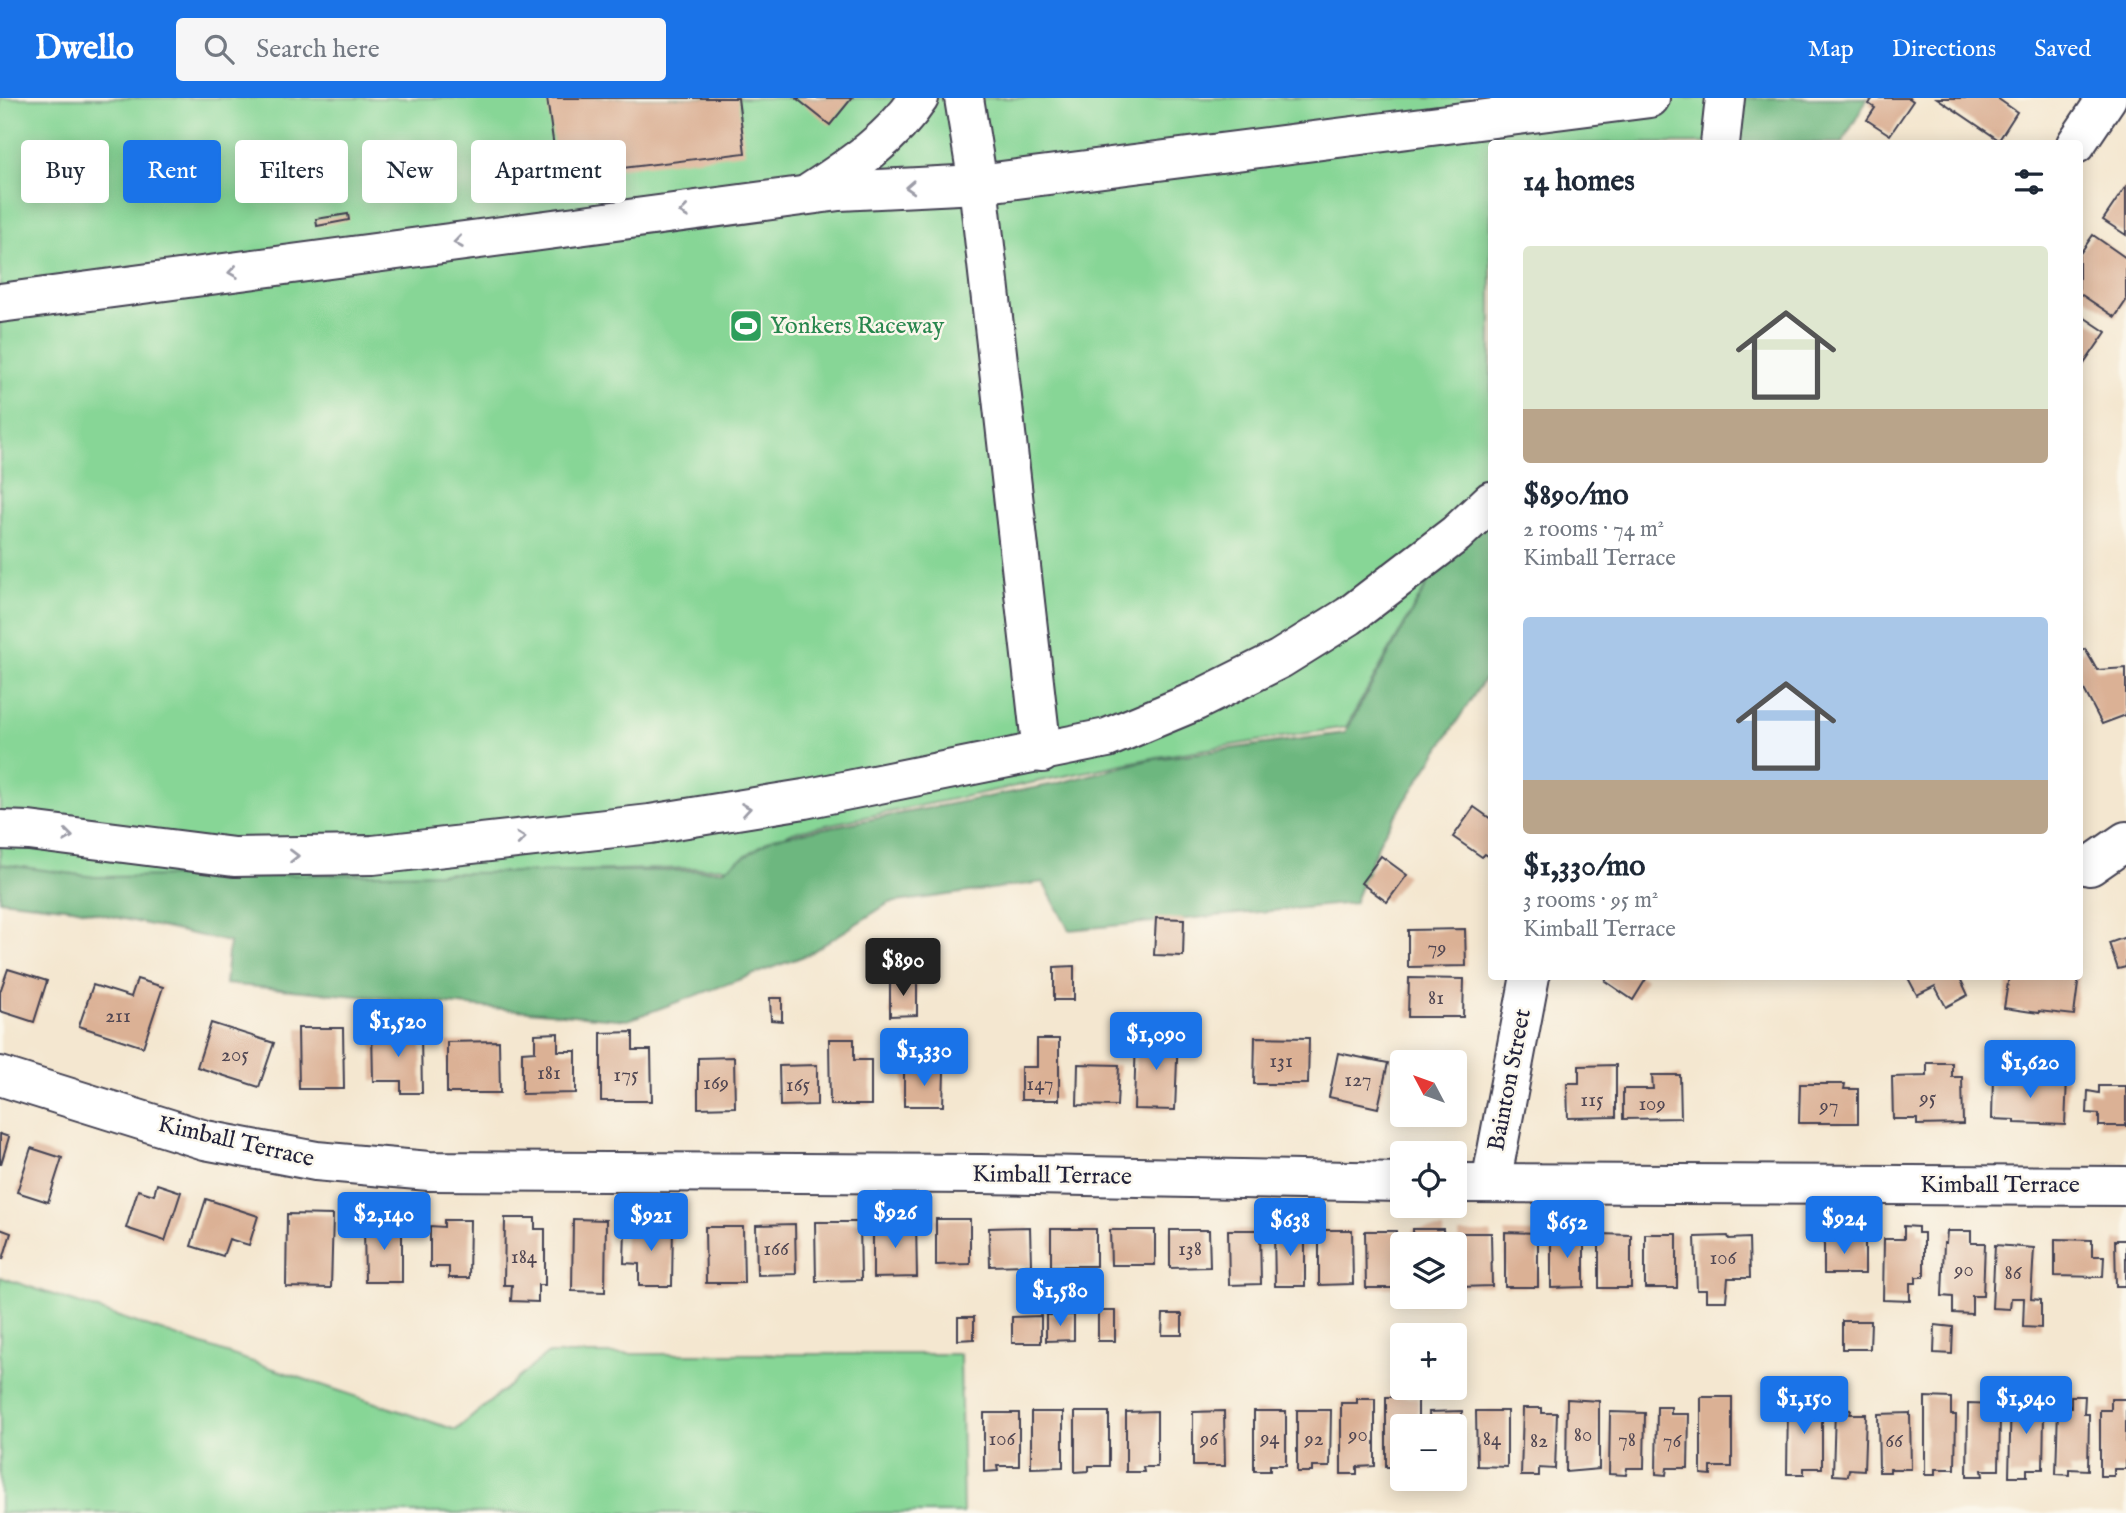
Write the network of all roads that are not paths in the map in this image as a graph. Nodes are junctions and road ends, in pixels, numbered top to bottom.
1 (919, 98) edge
2 (964, 98) edge
3 (1650, 98) edge
4 (1725, 98) edge
5 (2107, 98) edge
6 (1720, 140) edge
7 (2079, 140) edge
8 (978, 184) junction
9 (804, 195) junction
10 (0, 303) edge
11 (1488, 504) edge
12 (1042, 753) junction
13 (0, 830) edge
14 (2126, 841) edge
15 (2090, 866) dead end
16 (1529, 980) edge
17 (0, 1076) edge
18 (1390, 1182) edge
19 (1473, 1183) edge
20 (2126, 1186) edge

1 - 9 street
2 - 8 street
3 - 8 street
4 - 6 street
5 - 7 street
8 -> 9 street
8 - 12 street
9 -> 10 street
11 - 12 street
13 -> 12 street
14 - 15 street
16 - 19 street, Bainton Street
17 - 18 street, Kimball Terrace
19 - 20 street, Kimball Terrace

